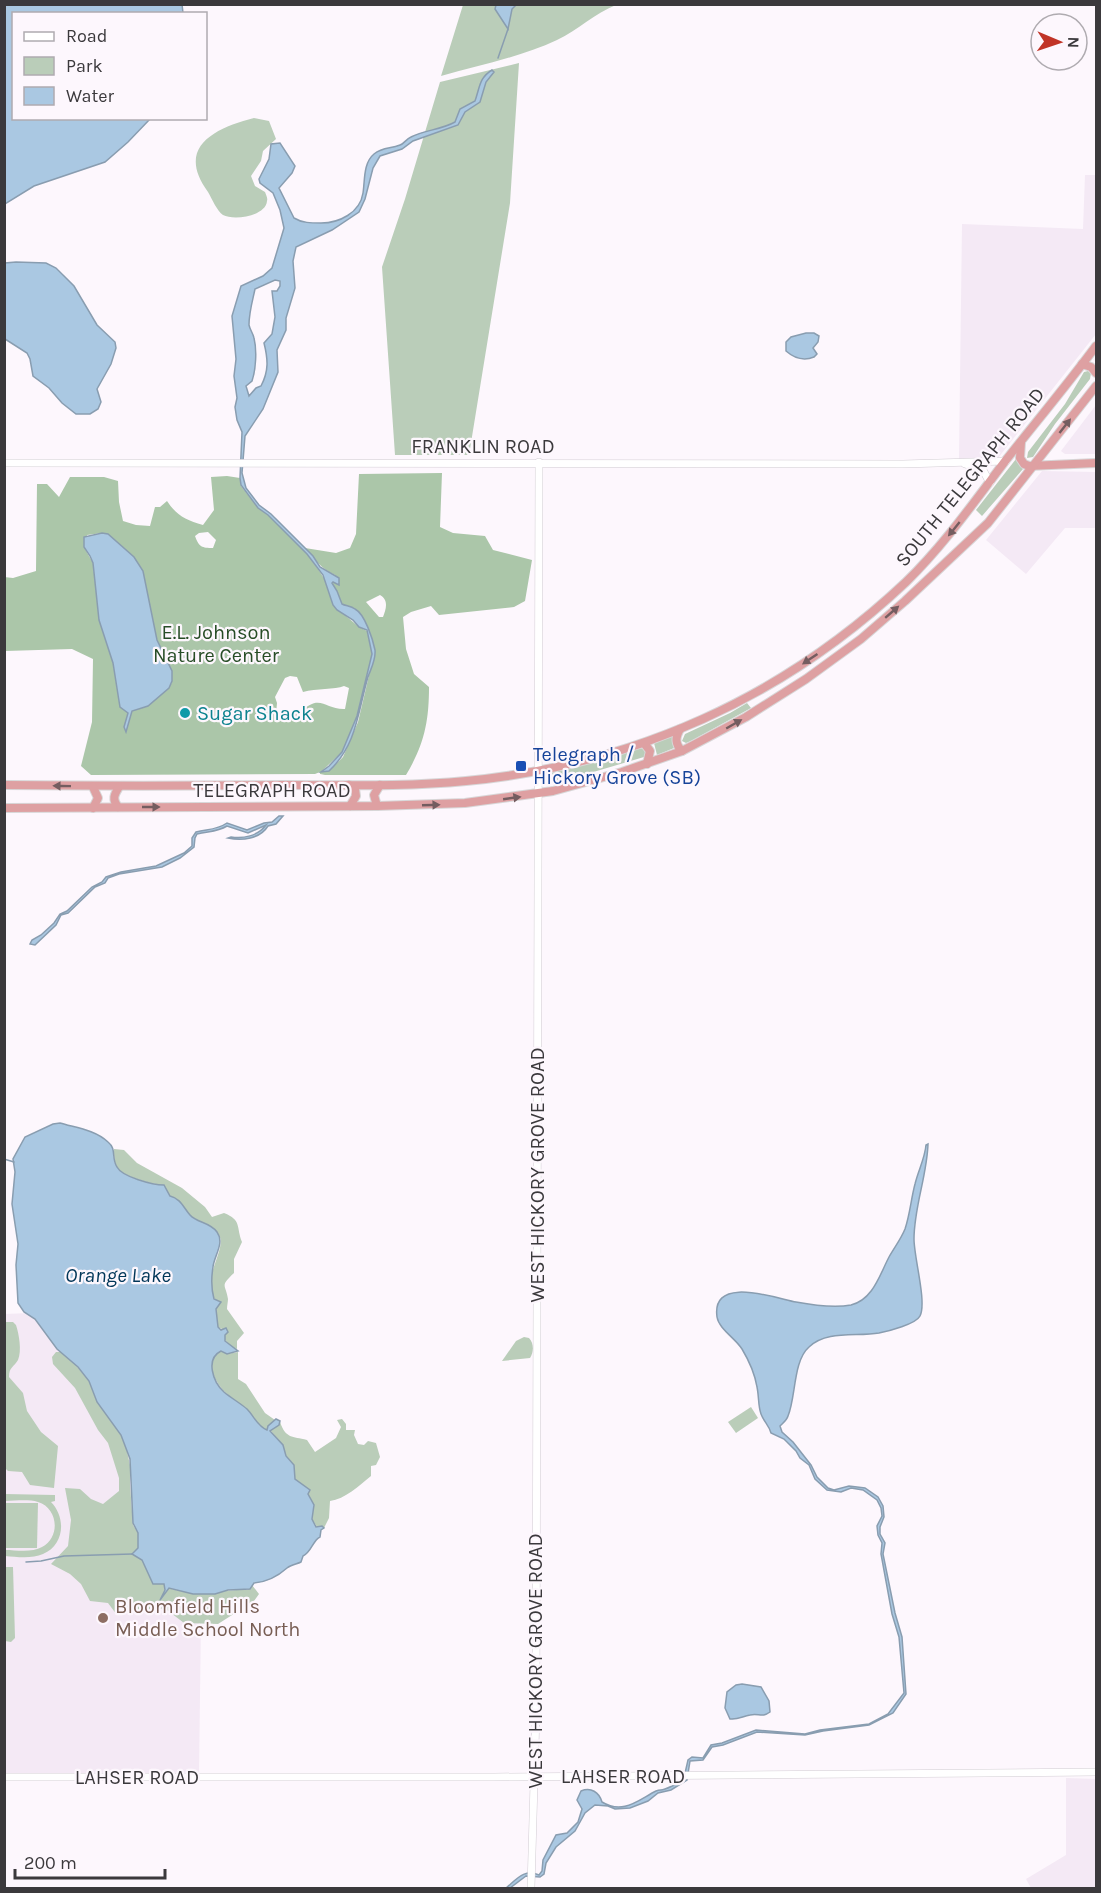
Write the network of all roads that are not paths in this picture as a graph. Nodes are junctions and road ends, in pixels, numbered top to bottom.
1 (1096, 346) edge
2 (1083, 364) junction
3 (1096, 373) edge
4 (1096, 386) edge
5 (1021, 442) junction
6 (1006, 461) junction
7 (539, 462) junction
8 (4, 463) edge
9 (962, 463) junction
10 (1096, 463) edge
11 (1034, 466) junction
12 (990, 483) junction
13 (680, 729) junction
14 (644, 743) junction
15 (682, 751) junction
16 (647, 764) junction
17 (538, 771) junction
18 (381, 784) junction
19 (4, 785) edge
20 (350, 785) junction
21 (93, 787) junction
22 (119, 787) junction
23 (538, 794) junction
24 (350, 806) junction
25 (378, 806) junction
26 (118, 807) junction
27 (4, 808) edge
28 (93, 808) junction
29 (1096, 1772) edge
30 (536, 1776) junction
31 (4, 1778) edge
32 (531, 1888) edge

1 - 2 highway, SOUTH TELEGRAPH ROAD
2 - 3 highway
2 - 5 highway, SOUTH TELEGRAPH ROAD
11 -> 4 highway, SOUTH TELEGRAPH ROAD
5 - 6 highway, SOUTH TELEGRAPH ROAD
5 - 11 highway
6 - 9 street, FRANKLIN ROAD
6 - 12 highway, SOUTH TELEGRAPH ROAD
7 - 8 street, FRANKLIN ROAD
7 - 9 street, FRANKLIN ROAD
7 - 17 street, WEST HICKORY GROVE ROAD
9 - 12 street, FRANKLIN ROAD
10 - 11 highway
15 -> 11 highway, SOUTH TELEGRAPH ROAD
12 -> 13 highway, SOUTH TELEGRAPH ROAD
13 - 14 highway, SOUTH TELEGRAPH ROAD
13 - 15 highway
14 - 16 highway
14 - 17 highway, SOUTH TELEGRAPH ROAD
15 - 16 highway, SOUTH TELEGRAPH ROAD
16 - 23 highway, SOUTH TELEGRAPH ROAD
17 - 18 highway, TELEGRAPH ROAD
17 - 23 street, WEST HICKORY GROVE ROAD
18 - 20 highway, TELEGRAPH ROAD
18 - 25 highway
21 -> 19 highway, TELEGRAPH ROAD
20 - 22 highway, TELEGRAPH ROAD
20 - 24 highway
21 - 22 highway, TELEGRAPH ROAD
21 - 28 highway
22 - 26 highway
25 -> 23 highway, TELEGRAPH ROAD
23 - 30 street, WEST HICKORY GROVE ROAD
24 - 25 highway, TELEGRAPH ROAD
26 -> 24 highway, TELEGRAPH ROAD
26 - 28 highway, TELEGRAPH ROAD
27 - 28 highway, TELEGRAPH ROAD
29 - 30 street, LAHSER ROAD
30 - 31 street, LAHSER ROAD
30 - 32 street, WEST HICKORY GROVE ROAD

